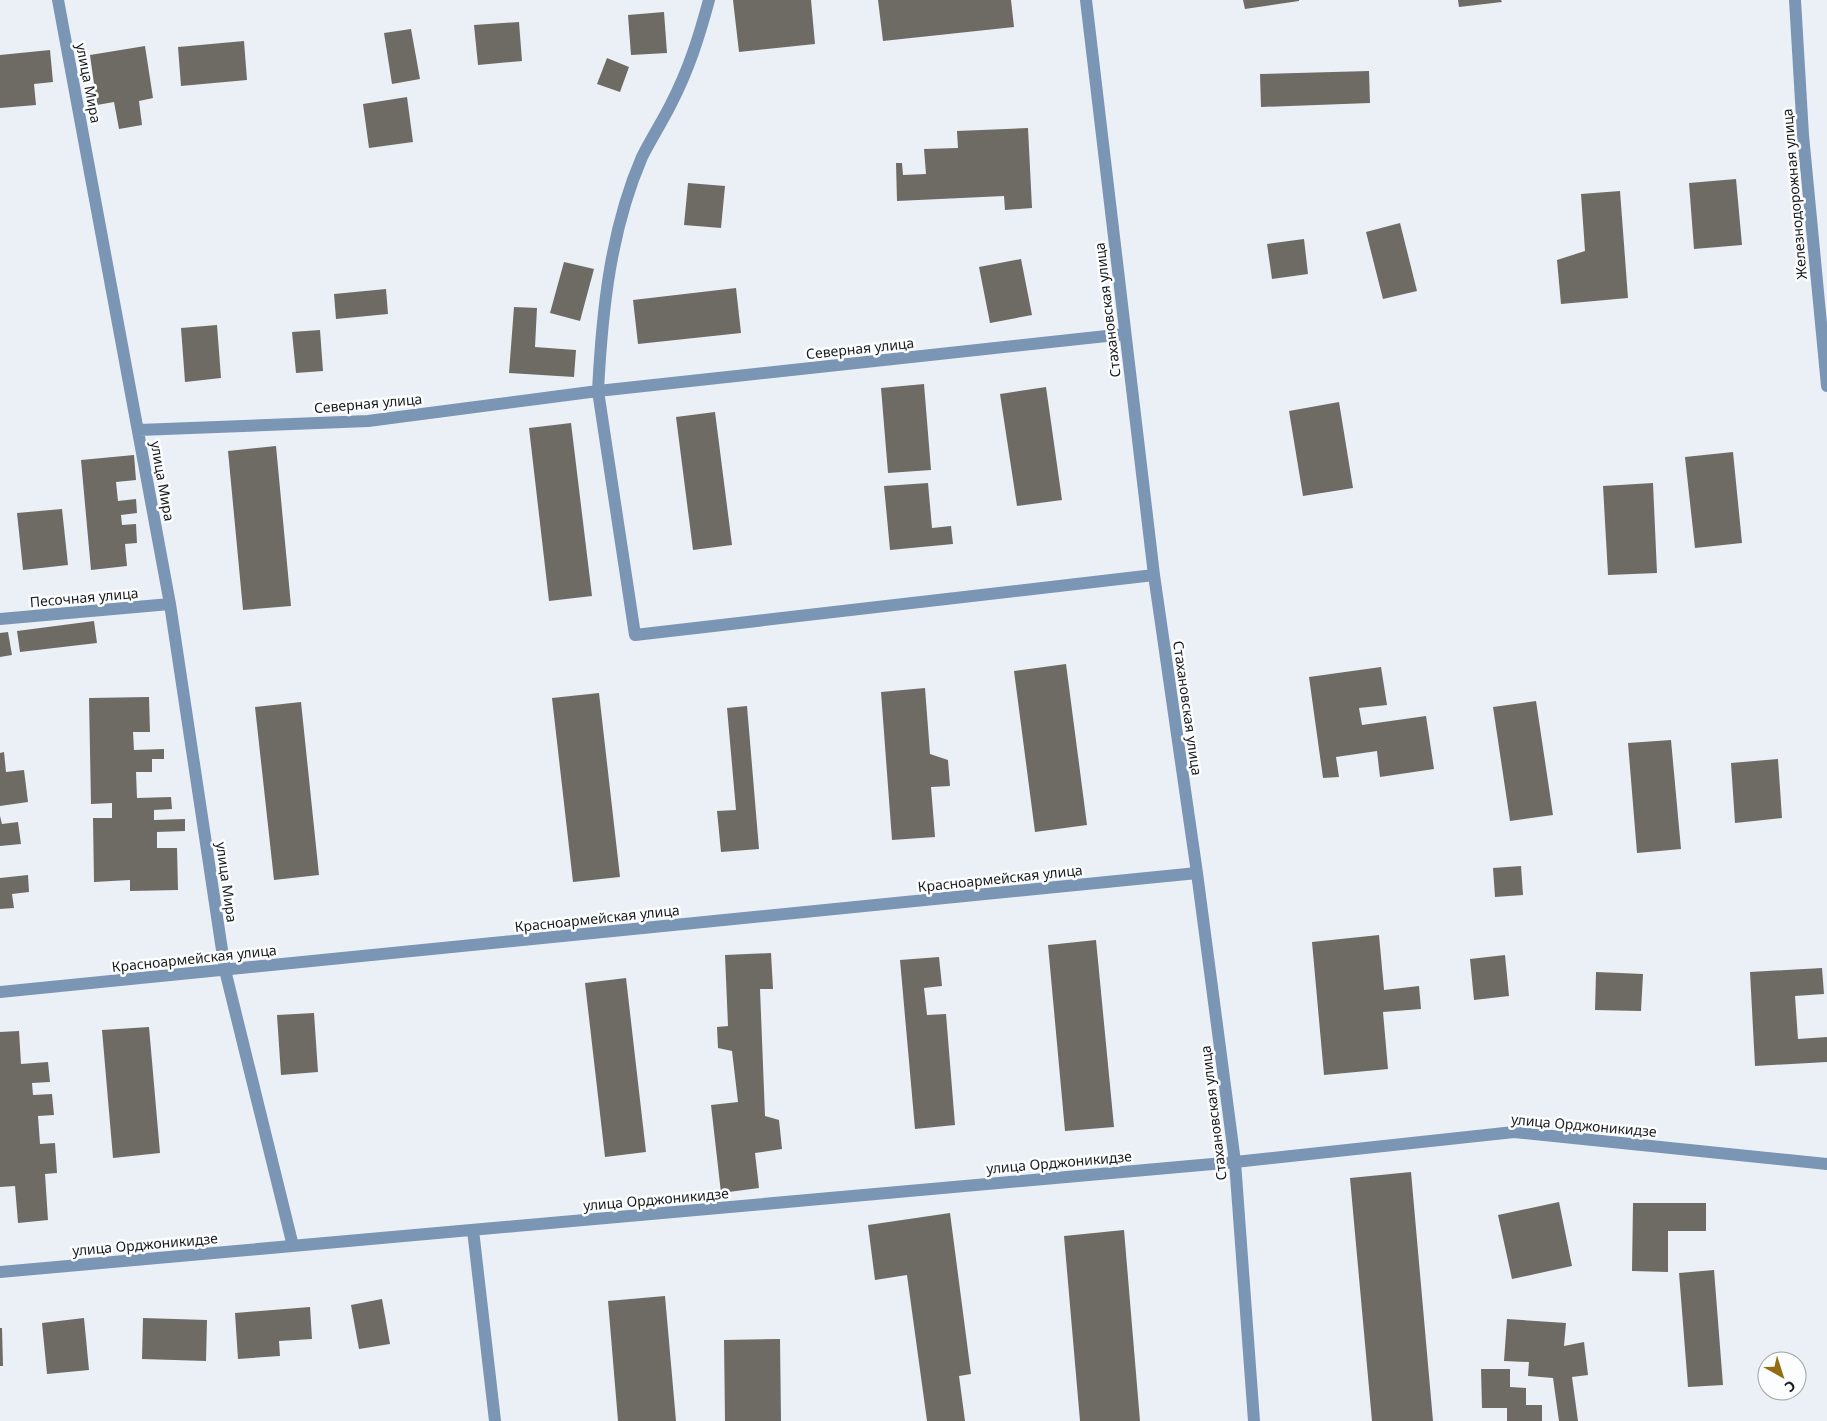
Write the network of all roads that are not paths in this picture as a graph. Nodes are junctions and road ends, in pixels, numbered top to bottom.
1 (58, 0) edge
2 (709, 0) edge
3 (1086, 0) edge
4 (1795, 0) edge
5 (1125, 334) junction
6 (1827, 386) edge
7 (598, 391) junction
8 (139, 430) junction
9 (1154, 575) junction
10 (170, 604) junction
11 (0, 619) edge
12 (1197, 873) junction
13 (225, 970) junction
14 (0, 992) edge
15 (1235, 1162) junction
16 (1827, 1164) edge
17 (472, 1230) junction
18 (293, 1246) junction
19 (0, 1272) edge
20 (495, 1421) edge
21 (1254, 1421) edge

1 - 8 street, улица Мира
2 - 7 street
3 - 5 street, Стахановская улица
4 - 6 street, Железнодорожная улица
5 - 7 street, Северная улица
5 - 9 street, Стахановская улица
7 - 8 street, Северная улица
7 - 9 street
8 - 10 street, улица Мира
9 - 12 street, Стахановская улица
10 - 11 street, Песочная улица
10 - 13 street, улица Мира
12 - 13 street, Красноармейская улица
12 - 15 street, Стахановская улица
13 - 14 street, Красноармейская улица
13 - 18 street
15 - 16 street, улица Орджоникидзе
15 - 17 street, улица Орджоникидзе
15 - 21 street, Стахановская улица
17 - 18 street, улица Орджоникидзе
17 - 20 street
18 - 19 street, улица Орджоникидзе

